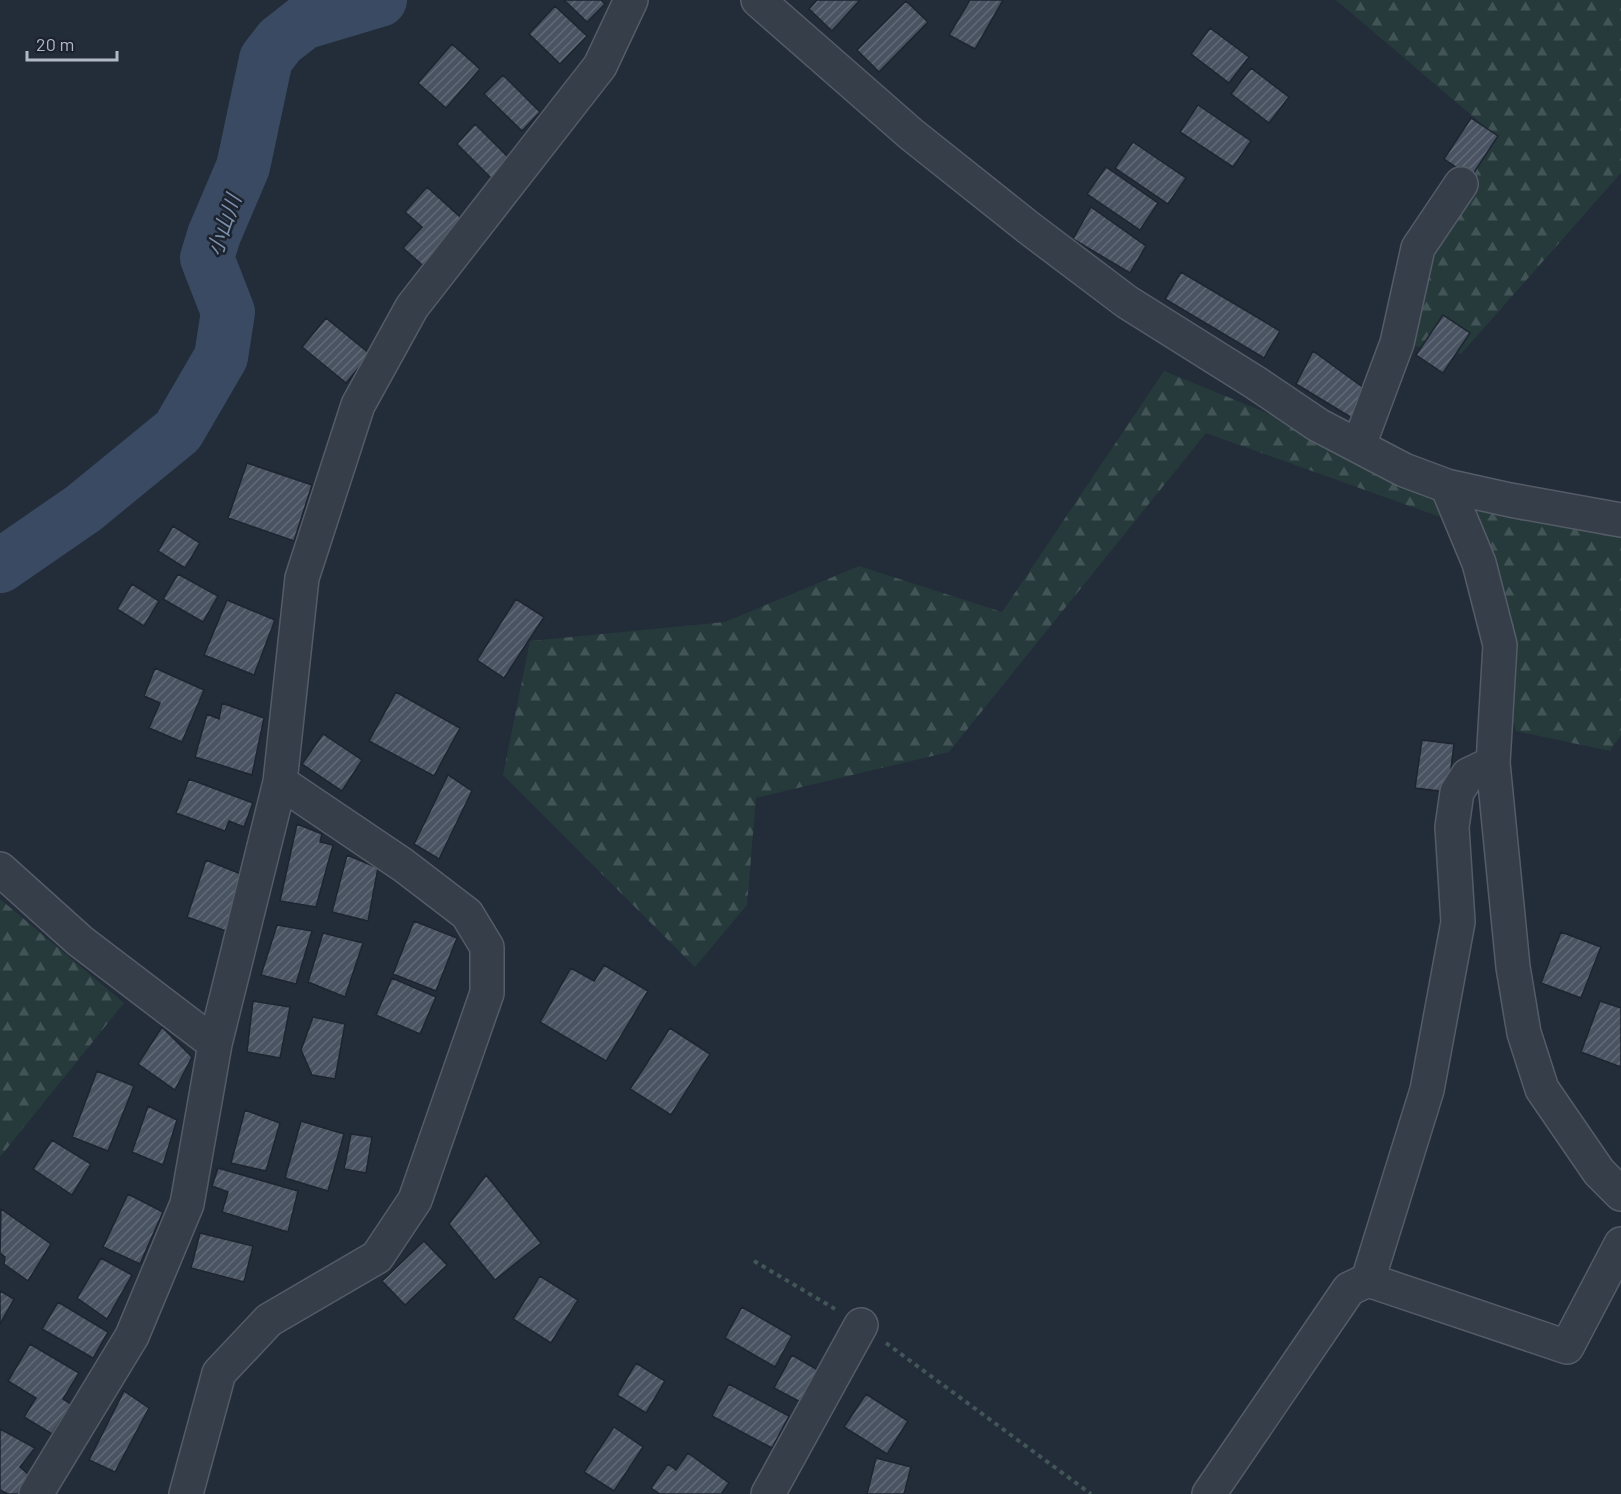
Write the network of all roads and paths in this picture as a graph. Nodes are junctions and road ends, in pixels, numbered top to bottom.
1 (631, 0) edge
2 (758, 0) edge
3 (1461, 184) dead end
4 (1359, 445) junction
5 (1447, 486) junction
6 (1621, 520) edge
7 (1493, 763) junction
8 (280, 782) junction
9 (0, 869) edge
10 (215, 1044) junction
11 (1621, 1194) edge
12 (1621, 1244) edge
13 (754, 1261) dead end
14 (1368, 1280) junction
15 (861, 1325) junction
16 (36, 1494) edge
17 (186, 1494) edge
18 (768, 1494) edge
19 (1091, 1494) edge
20 (1209, 1494) edge

1 - 8 street
2 - 4 street
3 - 4 street
4 - 5 street
5 - 6 street
5 - 7 street
7 - 11 street
7 - 14 street
8 - 10 street
8 - 17 street
9 - 10 street
10 - 16 street
12 - 14 street
13 - 15 path
14 - 20 street
15 - 18 street
15 - 19 path

